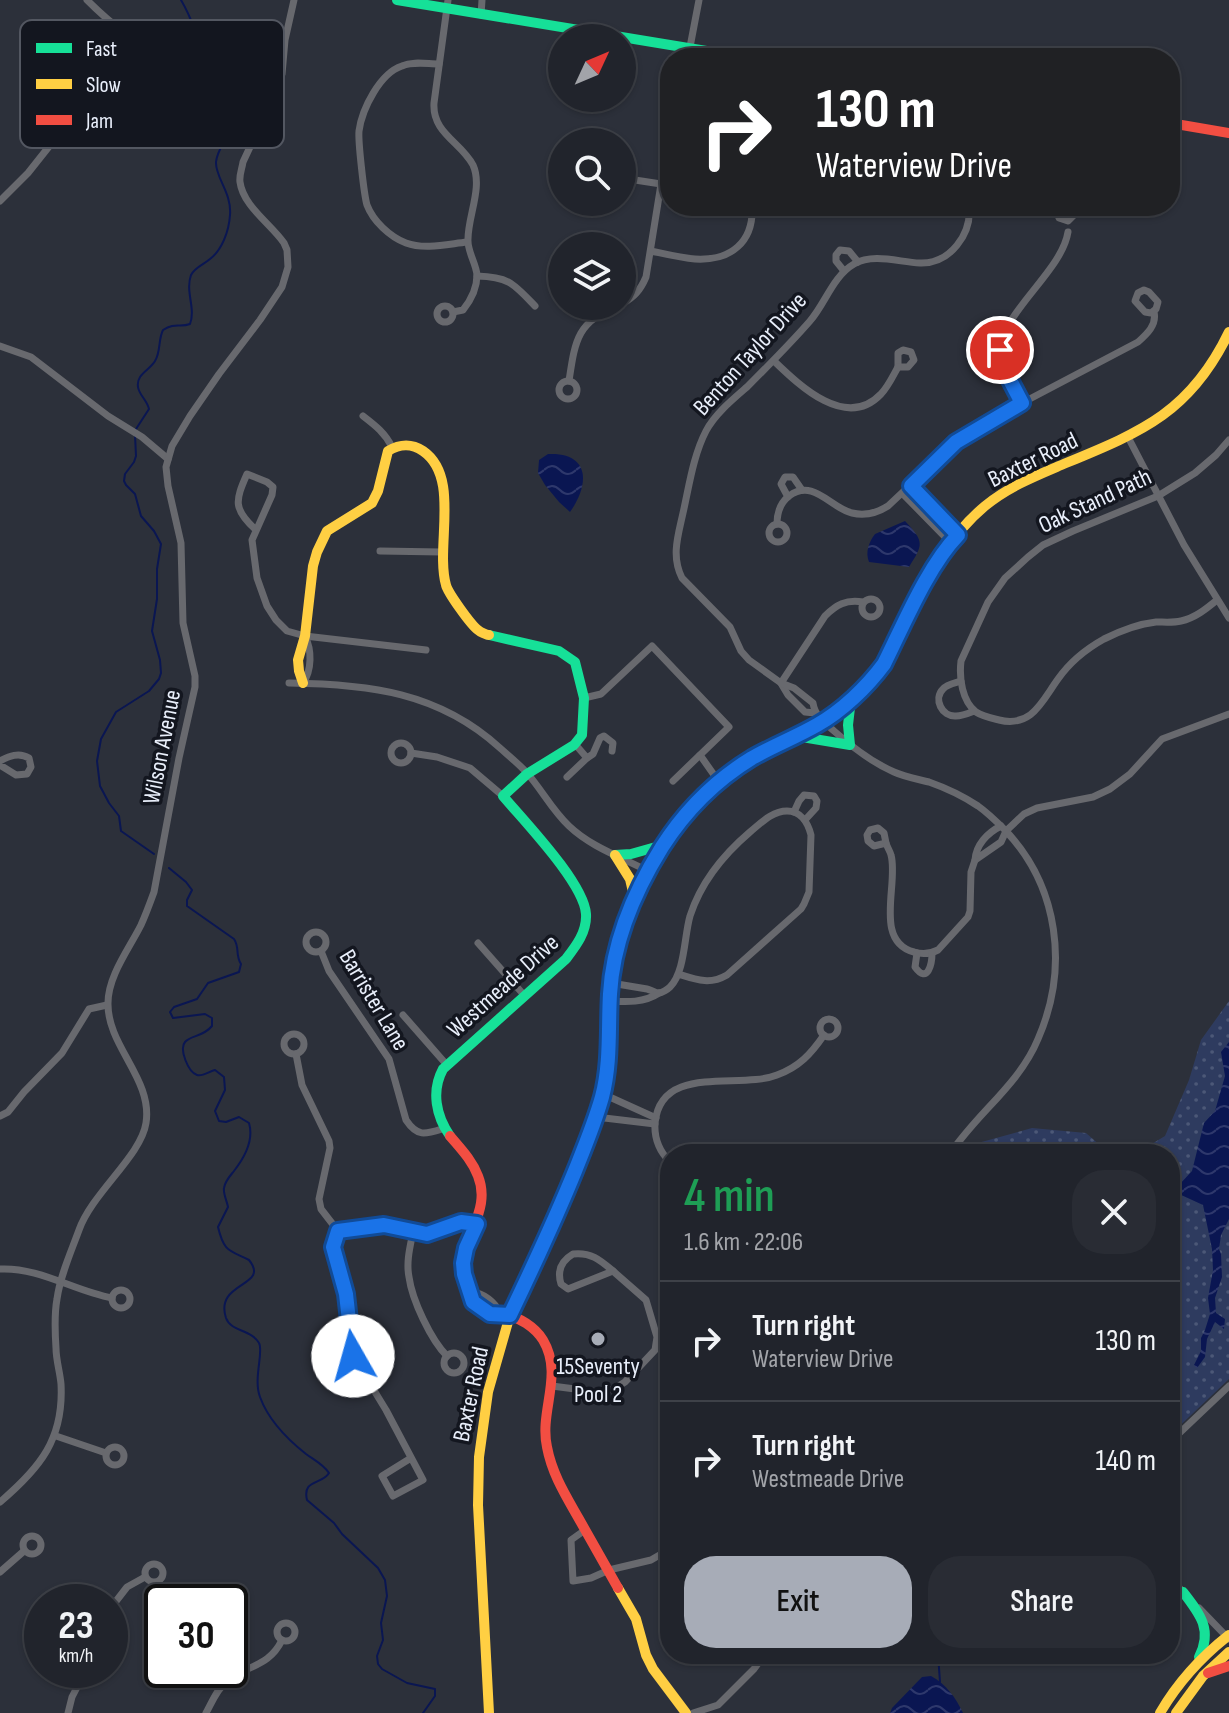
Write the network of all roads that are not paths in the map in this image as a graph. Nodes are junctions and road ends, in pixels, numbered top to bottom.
1 (87, 0) edge
2 (294, 0) edge
3 (397, 0) edge
4 (482, 0) edge
5 (699, 0) edge
6 (448, 4) edge
7 (481, 15) junction
8 (107, 20) edge
9 (690, 47) junction
10 (695, 48) edge
11 (284, 51) edge
12 (439, 64) junction
13 (1180, 125) edge
14 (1229, 133) edge
15 (48, 148) edge
16 (250, 148) edge
17 (636, 180) edge
18 (660, 184) edge
19 (660, 191) edge
20 (0, 201) edge
21 (751, 216) edge
22 (970, 216) edge
23 (1058, 216) edge
24 (1074, 216) edge
25 (1068, 227) junction
26 (467, 242) junction
27 (651, 251) junction
28 (858, 262) junction
29 (844, 271) junction
30 (477, 276) junction
31 (636, 294) edge
32 (535, 306) dead end
33 (453, 312) dead end
34 (1154, 312) dead end
35 (590, 320) edge
36 (1229, 332) edge
37 (0, 346) edge
38 (774, 361) junction
39 (898, 367) dead end
40 (569, 381) dead end
41 (1022, 403) junction
42 (363, 416) dead end
43 (1128, 437) junction
44 (1229, 440) edge
45 (392, 447) junction
46 (168, 459) junction
47 (911, 486) junction
48 (802, 490) junction
49 (903, 494) junction
50 (1158, 496) junction
51 (788, 497) junction
52 (777, 524) dead end
53 (256, 530) junction
54 (954, 538) junction
55 (380, 551) dead end
56 (441, 552) junction
57 (1217, 600) junction
58 (863, 602) dead end
59 (1229, 618) edge
60 (305, 636) junction
61 (426, 650) dead end
62 (961, 681) junction
63 (289, 683) dead end
64 (303, 683) junction
65 (781, 683) junction
66 (584, 698) junction
67 (851, 699) junction
68 (974, 711) junction
69 (1229, 714) edge
70 (819, 717) junction
71 (796, 736) junction
72 (575, 744) junction
73 (850, 745) junction
74 (612, 751) dead end
75 (411, 753) dead end
76 (700, 755) junction
77 (587, 758) junction
78 (527, 774) junction
79 (567, 777) dead end
80 (673, 781) dead end
81 (719, 782) junction
82 (503, 796) junction
83 (794, 812) junction
84 (805, 820) junction
85 (1003, 829) junction
86 (886, 843) dead end
87 (663, 845) junction
88 (615, 855) junction
89 (975, 860) junction
90 (648, 871) junction
91 (634, 896) junction
92 (478, 943) dead end
93 (321, 951) dead end
94 (917, 953) junction
95 (932, 953) junction
96 (678, 974) junction
97 (611, 983) junction
98 (659, 993) junction
99 (524, 995) junction
100 (609, 1001) junction
101 (107, 1005) junction
102 (403, 1015) dead end
103 (824, 1035) dead end
104 (296, 1054) dead end
105 (446, 1064) junction
106 (603, 1094) junction
107 (0, 1116) edge
108 (596, 1117) junction
109 (656, 1121) junction
110 (445, 1128) junction
111 (957, 1144) edge
112 (660, 1150) edge
113 (477, 1224) junction
114 (338, 1231) junction
115 (413, 1232) junction
116 (0, 1269) edge
117 (613, 1271) junction
118 (60, 1282) junction
119 (112, 1298) dead end
120 (505, 1314) junction
121 (447, 1356) dead end
122 (552, 1386) junction
123 (1226, 1389) edge
124 (1229, 1400) edge
125 (1180, 1433) edge
126 (56, 1436) junction
127 (106, 1453) dead end
128 (411, 1458) junction
129 (0, 1502) edge
130 (585, 1530) junction
131 (24, 1551) dead end
132 (660, 1555) edge
133 (609, 1570) junction
134 (0, 1572) edge
135 (145, 1577) dead end
136 (128, 1586) edge
137 (1180, 1589) edge
138 (1183, 1592) junction
139 (1228, 1639) edge
140 (282, 1640) dead end
141 (1229, 1652) edge
142 (758, 1664) edge
143 (1229, 1666) edge
144 (1192, 1668) junction
145 (1203, 1676) junction
146 (77, 1688) edge
147 (68, 1713) edge
148 (206, 1713) edge
149 (489, 1713) edge
150 (686, 1713) edge
151 (693, 1713) edge
152 (1160, 1713) edge
153 (1176, 1713) edge

1 - 8 street
2 - 11 street
3 - 6 main road
4 - 7 street
5 - 9 street
6 - 7 main road
6 - 12 street
7 - 9 main road
9 - 10 main road
12 - 26 street
12 - 26 street
13 - 14 main road
15 - 20 street
16 - 46 street
17 - 18 street
19 - 27 street
21 - 27 street
22 - 28 street
23 - 25 street
24 - 25 street
25 - 41 street
26 - 30 street
27 - 31 street
28 - 29 street, Benton Taylor Drive
28 - 29 street
29 - 38 street, Benton Taylor Drive
30 - 32 street
30 - 33 street
34 - 41 street
35 - 40 street
36 - 43 main road, Baxter Road
37 - 46 street
38 - 39 street
38 - 65 street, Benton Taylor Drive
41 - 47 street
42 - 45 street
43 - 50 street
43 - 54 main road, Baxter Road
44 - 50 street, Oak Stand Path
45 - 56 main road
45 - 60 main road
46 - 101 street, Wilson Avenue
47 - 49 street
47 - 54 street
48 - 49 street
48 - 51 street
48 - 51 street
49 - 54 street
50 - 57 street
50 - 62 street, Oak Stand Path
51 - 52 street
53 - 53 street
53 - 60 street
54 - 67 main road, Baxter Road
55 - 56 street
56 - 66 main road
57 - 59 street
57 - 68 street
58 - 65 street
60 - 61 street
60 - 64 main road
62 - 68 street, Oak Stand Path
62 - 68 street
63 - 64 street
64 - 78 street
65 - 70 street, Benton Taylor Drive
66 - 72 main road
66 - 76 street
67 - 70 main road, Baxter Road
67 - 73 main road
69 - 85 street
70 - 71 main road, Baxter Road
70 - 73 street, Benton Taylor Drive
71 - 73 main road
71 - 81 main road, Baxter Road
72 - 77 street
72 - 78 main road
73 - 85 street, Benton Taylor Drive
74 - 77 street
75 - 82 street
76 - 80 street
76 - 81 street
77 - 79 street
78 - 82 main road
78 - 88 street
81 - 87 main road, Baxter Road
82 - 99 main road, Westmeade Drive
83 - 84 street
83 - 84 street
83 - 96 street
84 - 96 street
85 - 89 street
85 - 89 street
85 - 111 street, Benton Taylor Drive
86 - 94 street
87 - 88 main road
87 - 90 main road, Baxter Road
88 - 90 street
88 - 91 main road
89 - 95 street
90 - 91 main road, Baxter Road
91 - 97 main road, Baxter Road
92 - 99 street
93 - 110 street, Barrister Lane
94 - 95 street
94 - 95 street
96 - 98 street
97 - 98 street
97 - 100 main road, Baxter Road
98 - 100 street
99 - 105 main road, Westmeade Drive
100 - 106 main road, Baxter Road
101 - 107 street
101 - 118 street
102 - 105 street
103 - 109 street
104 - 114 street
105 - 110 main road, Westmeade Drive
106 - 108 main road, Baxter Road
106 - 109 street
108 - 109 street
108 - 120 main road, Baxter Road
109 - 112 street
110 - 113 main road, Westmeade Drive
113 - 115 street
113 - 120 main road, Westmeade Drive
114 - 115 street
114 - 128 street
115 - 121 street
116 - 118 street
117 - 117 street
117 - 122 street
118 - 119 street
118 - 126 street
120 - 122 main road, Westmeade Drive
120 - 149 main road, Baxter Road
122 - 130 main road, Westmeade Drive
123 - 124 street
123 - 125 street
126 - 127 street
126 - 129 street
128 - 128 street
130 - 133 main road, Westmeade Drive
130 - 133 street
131 - 134 street
132 - 133 street
133 - 150 main road, Westmeade Drive
135 - 136 street
137 - 138 street
138 - 139 street
138 - 144 main road
139 - 144 main road
140 - 148 street
141 - 145 main road
142 - 151 street
143 - 145 main road
144 - 152 main road
145 - 153 main road
146 - 147 street

